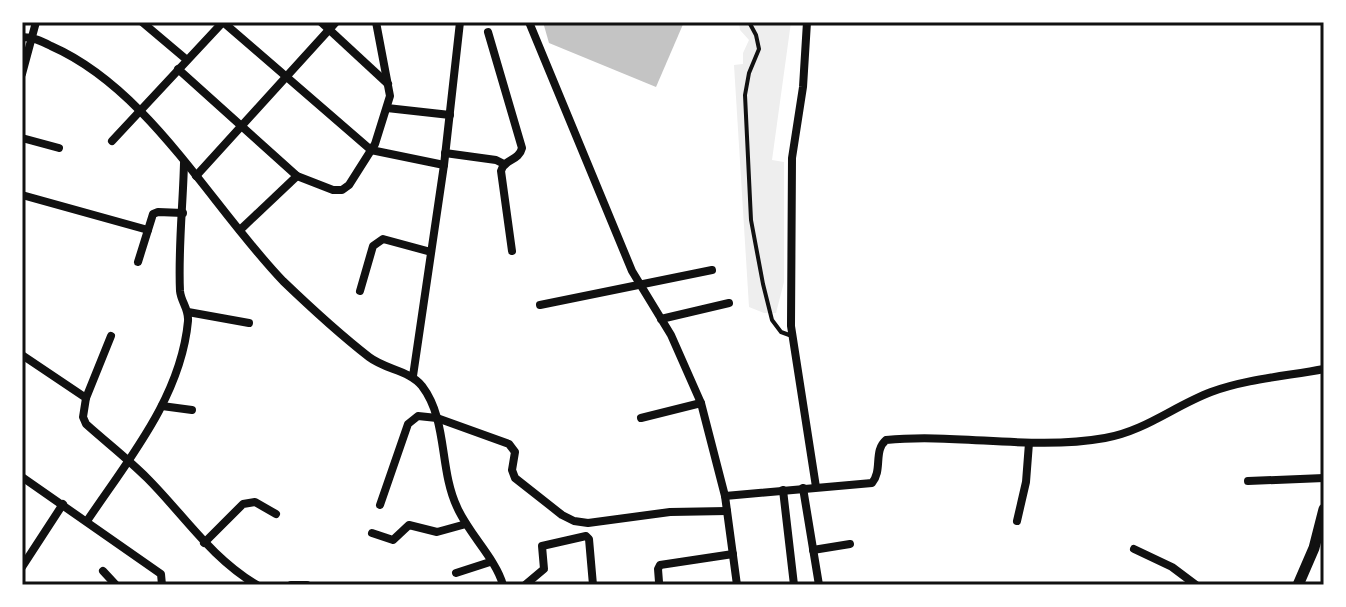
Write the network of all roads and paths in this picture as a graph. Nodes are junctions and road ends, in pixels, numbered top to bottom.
1 (36, 22) edge
2 (142, 22) edge
3 (223, 22) edge
4 (321, 22) edge
5 (336, 22) edge
6 (376, 22) edge
7 (460, 22) edge
8 (529, 22) edge
9 (749, 22) edge
10 (807, 22) edge
11 (329, 30) junction
12 (488, 32) dead end
13 (26, 37) edge
14 (187, 60) junction
15 (178, 69) junction
16 (22, 74) edge
17 (286, 76) junction
18 (389, 85) junction
19 (387, 108) junction
20 (139, 111) junction
21 (450, 115) junction
22 (241, 125) junction
23 (22, 138) edge
24 (112, 141) dead end
25 (59, 148) dead end
26 (371, 150) junction
27 (445, 153) junction
28 (184, 163) junction
29 (504, 164) junction
30 (444, 165) junction
31 (196, 176) junction
32 (297, 176) junction
33 (22, 195) edge
34 (183, 213) junction
35 (148, 230) junction
36 (240, 230) junction
37 (512, 251) dead end
38 (431, 252) junction
39 (138, 262) dead end
40 (712, 270) dead end
41 (639, 285) junction
42 (360, 291) dead end
43 (729, 303) dead end
44 (540, 305) dead end
45 (188, 312) junction
46 (661, 319) junction
47 (249, 323) dead end
48 (111, 336) dead end
49 (792, 336) junction
50 (22, 355) edge
51 (1324, 369) edge
52 (413, 376) junction
53 (86, 398) junction
54 (701, 403) junction
55 (162, 406) junction
56 (192, 410) dead end
57 (437, 418) junction
58 (641, 418) dead end
59 (1029, 443) junction
60 (127, 461) junction
61 (22, 477) edge
62 (1324, 478) edge
63 (1248, 481) dead end
64 (816, 487) junction
65 (803, 488) junction
66 (783, 490) junction
67 (725, 496) junction
68 (63, 504) junction
69 (380, 505) dead end
70 (1324, 509) edge
71 (727, 511) junction
72 (276, 514) dead end
73 (87, 521) junction
74 (1017, 521) dead end
75 (466, 524) junction
76 (372, 533) dead end
77 (204, 543) junction
78 (850, 544) dead end
79 (1134, 549) dead end
80 (813, 550) junction
81 (733, 554) junction
82 (490, 562) junction
83 (22, 567) edge
84 (103, 571) dead end
85 (456, 573) dead end
86 (659, 582) dead end
87 (116, 585) edge
88 (162, 585) edge
89 (257, 585) edge
90 (291, 585) edge
91 (307, 585) edge
92 (503, 585) edge
93 (525, 585) edge
94 (593, 585) edge
95 (737, 585) edge
96 (794, 585) edge
97 (819, 585) edge
98 (1196, 585) edge
99 (1298, 585) edge

1 - 13 street
2 - 14 street
3 - 14 street
3 - 17 street
4 - 11 street
5 - 11 street
6 - 18 street
7 - 21 street
8 - 41 street
9 - 49 lane
10 - 49 street
11 - 17 street
11 - 18 street
12 - 29 street
13 - 16 street
13 - 20 street
14 - 15 street
15 - 20 street
15 - 22 street
17 - 22 street
17 - 26 street
18 - 19 street
19 - 21 street
19 - 26 street
20 - 24 street
20 - 28 street
21 - 27 street
22 - 31 street
22 - 32 street
23 - 25 street
26 - 30 street
26 - 32 street
27 - 29 street
27 - 30 street
28 - 31 street
28 - 34 street
29 - 37 street
30 - 38 street
31 - 36 street
32 - 36 street
33 - 35 street
34 - 35 street
34 - 45 street
35 - 39 street
36 - 52 street
38 - 42 street
38 - 52 street
40 - 41 street
41 - 44 street
41 - 46 street
43 - 46 street
45 - 47 street
45 - 55 street
46 - 54 street
48 - 53 street
49 - 64 street
50 - 53 street
51 - 59 street
52 - 57 street
53 - 60 street
54 - 58 street
54 - 67 street
55 - 56 street
55 - 60 street
57 - 69 street
57 - 71 street
57 - 75 street
59 - 64 street
59 - 74 street
60 - 73 street
60 - 77 street
61 - 68 street
62 - 63 street
64 - 65 street
65 - 66 street
65 - 80 street
66 - 67 street
66 - 96 street
67 - 71 street
68 - 73 street
68 - 83 street
70 - 99 street
71 - 81 street
72 - 77 street
73 - 88 street
75 - 76 street
75 - 82 street
77 - 89 street
78 - 80 street
79 - 98 street
80 - 97 street
81 - 86 street
81 - 95 street
82 - 85 street
82 - 92 street
84 - 87 street
90 - 91 street
93 - 94 street

